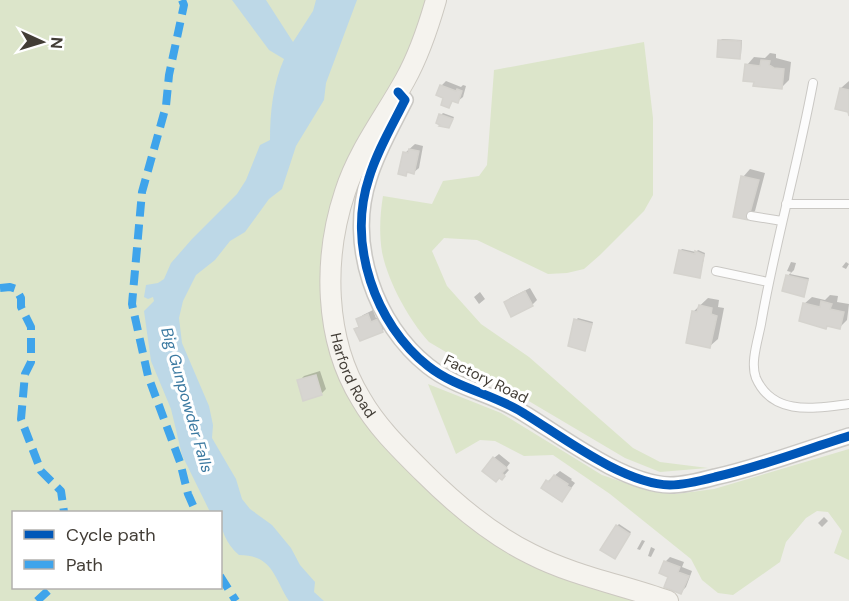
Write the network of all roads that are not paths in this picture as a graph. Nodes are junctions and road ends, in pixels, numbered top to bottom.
1 (436, 0) edge
2 (813, 83) dead end
3 (398, 92) junction
4 (786, 204) junction
5 (849, 204) edge
6 (751, 216) dead end
7 (782, 221) junction
8 (716, 271) dead end
9 (768, 282) junction
10 (849, 404) edge
11 (849, 436) edge
12 (668, 601) edge

1 - 3 main road, Harford Road
2 - 4 lane
3 - 11 street, Factory Road
3 - 12 main road, Harford Road
4 - 5 lane
4 - 7 lane
6 - 7 lane
7 - 9 lane
8 - 9 lane
9 - 10 lane

